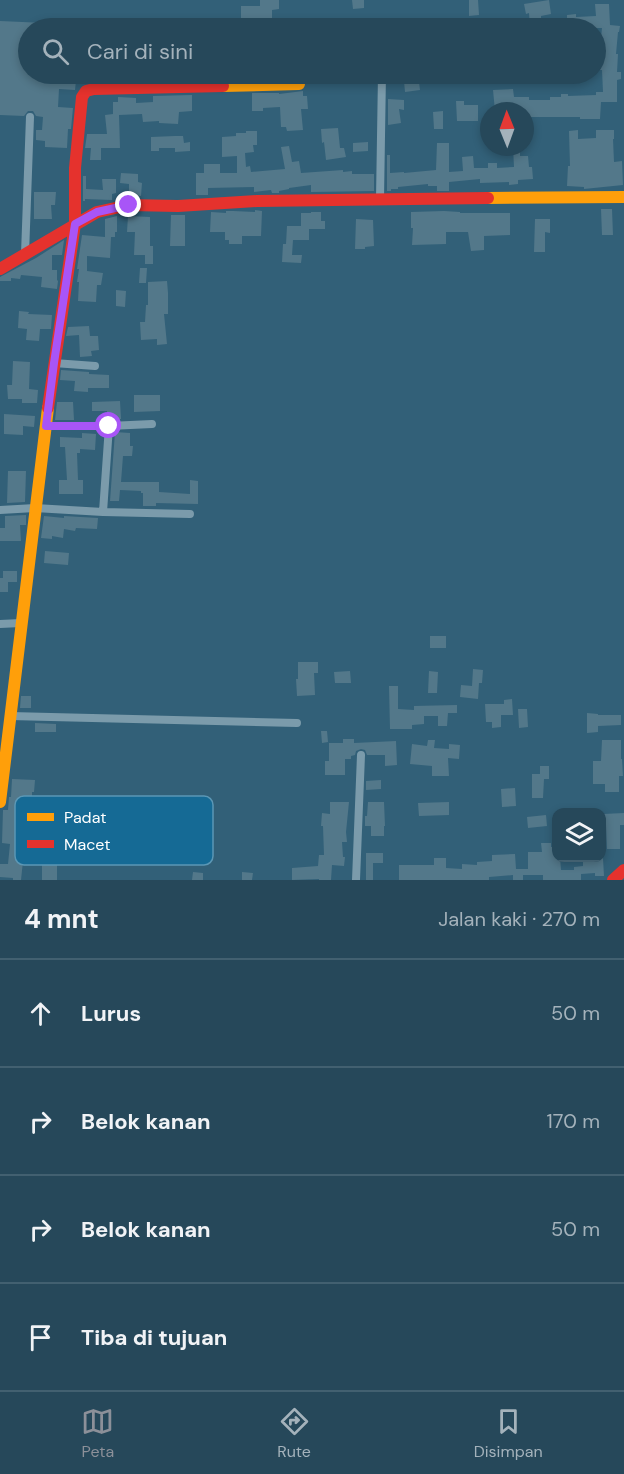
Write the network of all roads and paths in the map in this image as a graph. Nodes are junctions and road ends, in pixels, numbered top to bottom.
1 (299, 84) dead end
2 (382, 84) edge
3 (30, 117) dead end
4 (624, 197) edge
5 (380, 199) junction
6 (75, 224) junction
7 (26, 254) junction
8 (0, 269) edge
9 (54, 363) junction
10 (95, 366) dead end
11 (152, 424) dead end
12 (46, 426) junction
13 (109, 426) junction
14 (35, 508) junction
15 (0, 510) edge
16 (103, 512) junction
17 (190, 514) dead end
18 (21, 623) junction
19 (0, 624) edge
20 (10, 717) junction
21 (297, 723) dead end
22 (361, 756) dead end
23 (0, 802) edge
24 (624, 870) edge
25 (356, 880) edge
26 (613, 880) edge

1 - 6 street
2 - 5 street
3 - 7 street
4 - 5 street
5 - 6 street
6 - 7 street
6 - 9 street
7 - 8 street
9 - 10 street
9 - 12 street
11 - 13 street
12 - 13 street
12 - 14 street
13 - 16 street
14 - 15 street
14 - 16 street
14 - 18 street
16 - 17 street
18 - 19 street
18 - 20 street
20 - 21 street
20 - 23 street
22 - 25 street
24 - 26 street

